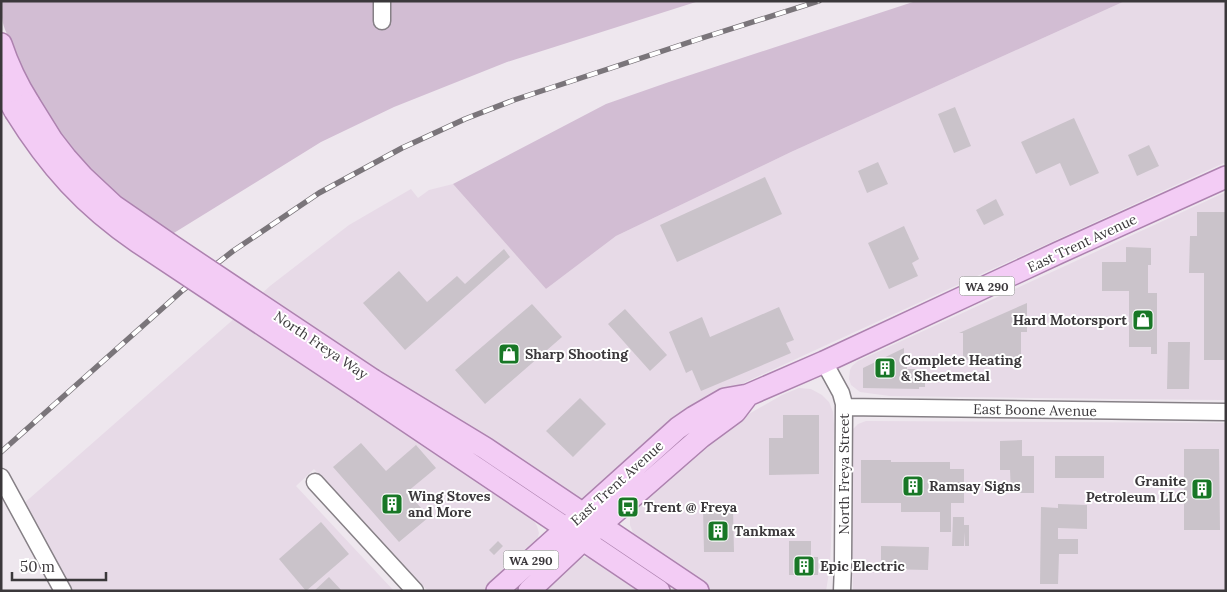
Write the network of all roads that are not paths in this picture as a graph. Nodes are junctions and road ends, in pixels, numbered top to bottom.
1 (382, 1) edge
2 (382, 21) dead end
3 (1, 44) edge
4 (1, 86) edge
5 (22, 107) junction
6 (1226, 178) edge
7 (824, 362) junction
8 (369, 387) junction
9 (748, 395) junction
10 (844, 407) junction
11 (1226, 412) edge
12 (398, 416) junction
13 (485, 448) junction
14 (1, 477) edge
15 (315, 482) dead end
16 (583, 514) junction
17 (601, 526) junction
18 (565, 529) junction
19 (583, 540) junction
20 (64, 591) edge
21 (414, 591) edge
22 (498, 591) edge
23 (529, 591) edge
24 (659, 591) edge
25 (698, 591) edge
26 (842, 591) edge

1 - 2 street
3 - 5 main road, North Freya Way
4 - 5 main road, North Freya Way
5 - 8 main road, North Freya Way, bridge
6 - 7 main road, East Trent Avenue / WA 290
7 - 9 main road, East Trent Avenue / WA 290
7 - 10 street, North Freya Street
8 - 12 main road, North Freya Way
8 - 13 main road, North Freya Way
9 - 16 main road, East Trent Avenue / WA 290
9 - 17 main road, East Trent Avenue / WA 290
10 - 11 street, East Boone Avenue
10 - 26 street, North Freya Street
12 - 13 main road
12 - 18 main road, North Freya Way
13 - 16 main road, North Freya Way
14 - 20 street
15 - 21 street
16 - 17 main road, North Freya Way
16 - 18 main road, East Trent Avenue / WA 290
17 - 19 main road, East Trent Avenue / WA 290
17 - 25 main road, North Freya Way
18 - 19 main road, North Freya Way
18 - 22 main road, East Trent Avenue / WA 290
19 - 23 main road, East Trent Avenue / WA 290
19 - 24 main road, North Freya Way

